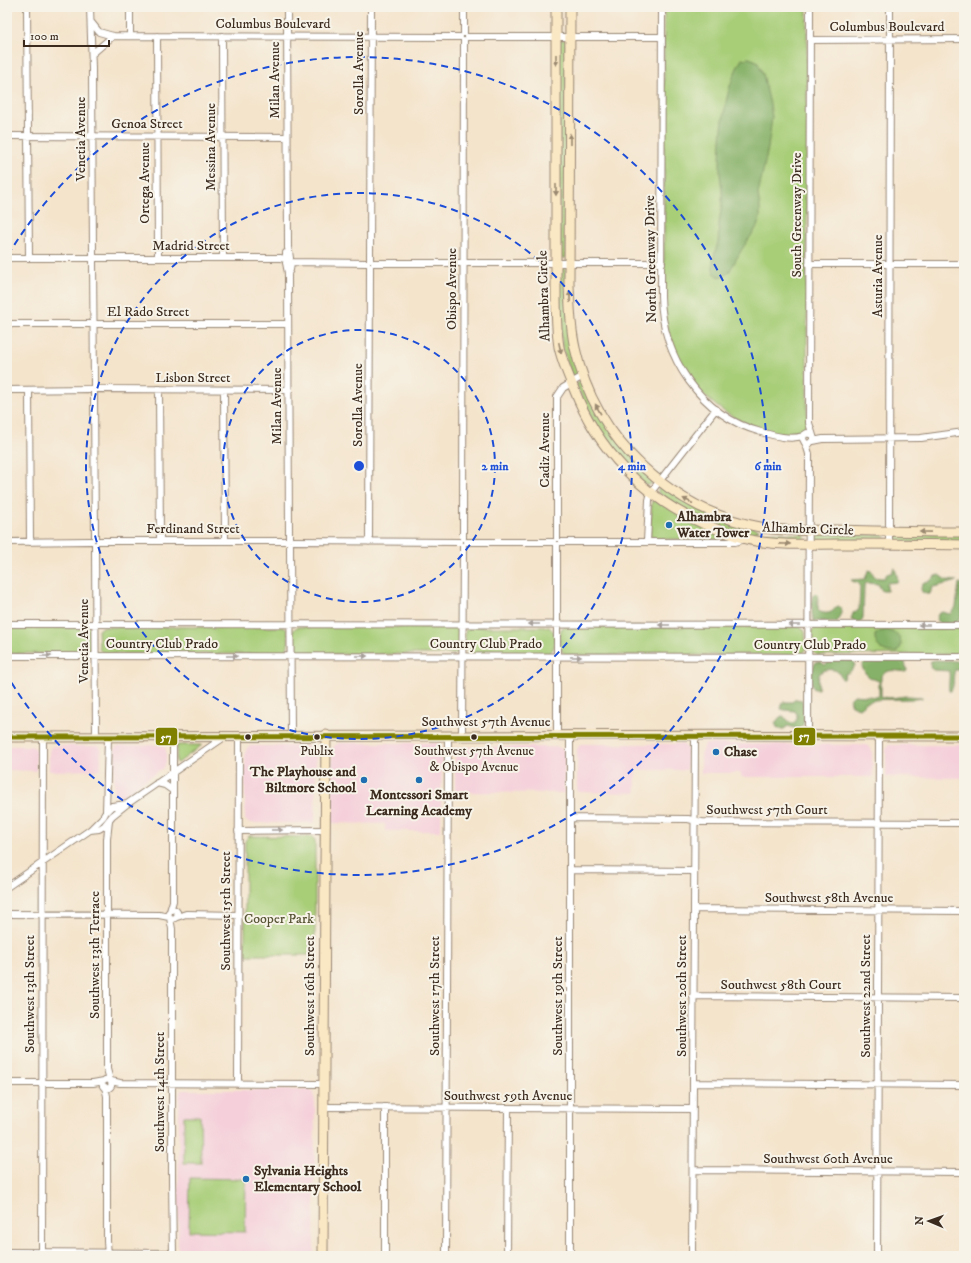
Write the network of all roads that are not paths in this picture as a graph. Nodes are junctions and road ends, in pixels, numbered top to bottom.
1 (27, 7) edge
2 (89, 7) edge
3 (130, 7) edge
4 (287, 7) edge
5 (371, 7) edge
6 (464, 7) edge
7 (556, 7) edge
8 (570, 7) edge
9 (662, 7) edge
10 (810, 7) edge
11 (890, 7) edge
12 (90, 22) junction
13 (113, 36) junction
14 (130, 36) junction
15 (156, 36) junction
16 (222, 36) junction
17 (287, 36) junction
18 (371, 36) junction
19 (464, 37) junction
20 (556, 37) junction
21 (570, 37) junction
22 (662, 37) junction
23 (890, 39) junction
24 (964, 39) edge
25 (810, 40) junction
26 (92, 54) junction
27 (7, 136) edge
28 (28, 136) junction
29 (93, 136) junction
30 (157, 136) junction
31 (223, 136) junction
32 (287, 137) junction
33 (158, 257) junction
34 (7, 258) edge
35 (29, 258) junction
36 (93, 258) junction
37 (223, 258) junction
38 (288, 261) junction
39 (370, 263) junction
40 (464, 263) junction
41 (556, 263) junction
42 (662, 263) junction
43 (570, 264) junction
44 (809, 264) junction
45 (890, 264) junction
46 (964, 264) edge
47 (7, 324) edge
48 (94, 324) junction
49 (288, 324) junction
50 (583, 376) junction
51 (571, 383) junction
52 (94, 389) junction
53 (159, 389) junction
54 (7, 390) edge
55 (29, 390) junction
56 (224, 390) junction
57 (289, 390) junction
58 (716, 409) junction
59 (964, 432) edge
60 (890, 438) junction
61 (809, 439) junction
62 (659, 481) junction
63 (651, 492) junction
64 (768, 529) junction
65 (808, 530) junction
66 (889, 531) junction
67 (964, 532) edge
68 (746, 540) junction
69 (95, 541) junction
70 (160, 541) junction
71 (225, 541) junction
72 (7, 542) edge
73 (30, 542) junction
74 (290, 542) junction
75 (369, 542) junction
76 (463, 542) junction
77 (557, 542) junction
78 (647, 542) junction
79 (808, 544) junction
80 (889, 544) junction
81 (964, 545) edge
82 (7, 624) edge
83 (96, 624) junction
84 (290, 624) junction
85 (463, 624) junction
86 (557, 625) junction
87 (809, 625) junction
88 (964, 625) edge
89 (7, 656) edge
90 (96, 656) junction
91 (290, 656) junction
92 (462, 656) junction
93 (556, 657) junction
94 (808, 657) junction
95 (964, 657) edge
96 (326, 735) junction
97 (291, 736) junction
98 (448, 736) junction
99 (462, 736) junction
100 (557, 736) junction
101 (570, 736) junction
102 (695, 736) junction
103 (808, 736) junction
104 (879, 736) junction
105 (964, 736) edge
106 (7, 737) edge
107 (43, 737) junction
108 (173, 737) junction
109 (225, 737) junction
110 (239, 737) junction
111 (96, 738) junction
112 (108, 738) junction
113 (173, 771) junction
114 (157, 783) junction
115 (108, 790) junction
116 (172, 790) junction
117 (126, 804) junction
118 (114, 805) junction
119 (105, 814) junction
120 (571, 818) junction
121 (110, 819) junction
122 (694, 820) junction
123 (879, 823) junction
124 (964, 823) edge
125 (101, 827) junction
126 (90, 830) junction
127 (325, 830) junction
128 (238, 831) junction
129 (107, 839) junction
130 (43, 862) junction
131 (570, 870) junction
132 (694, 871) junction
133 (7, 887) edge
134 (694, 909) junction
135 (878, 910) junction
136 (964, 911) edge
137 (7, 914) edge
138 (42, 914) junction
139 (108, 914) junction
140 (173, 914) junction
141 (238, 915) junction
142 (693, 996) junction
143 (878, 997) junction
144 (964, 998) edge
145 (7, 1083) edge
146 (107, 1083) junction
147 (172, 1083) junction
148 (693, 1083) junction
149 (42, 1084) junction
150 (238, 1084) junction
151 (324, 1084) junction
152 (878, 1084) junction
153 (964, 1085) edge
154 (323, 1107) junction
155 (385, 1107) junction
156 (447, 1108) junction
157 (508, 1108) junction
158 (570, 1109) junction
159 (693, 1109) junction
160 (693, 1170) junction
161 (877, 1172) junction
162 (964, 1172) edge
163 (7, 1252) edge
164 (42, 1252) junction
165 (108, 1254) edge
166 (173, 1255) edge
167 (323, 1256) edge
168 (385, 1256) edge
169 (446, 1256) edge
170 (508, 1256) edge
171 (570, 1256) edge
172 (692, 1256) edge
173 (877, 1256) edge

1 - 28 street
2 - 12 street, Venetia Avenue
3 - 14 street
4 - 17 street, Milan Avenue
5 - 18 street, Sorolla Avenue
6 - 19 street, Obispo Avenue
7 - 20 street, Alhambra Circle
8 - 21 street, Alhambra Circle
9 - 22 street, North Greenway Drive
10 - 25 street, South Greenway Drive
11 - 23 street, Asturia Avenue
12 - 13 street, Columbus Boulevard
12 - 26 street, Venetia Avenue
13 - 14 street, Columbus Boulevard
13 - 26 street
14 - 15 street, Columbus Boulevard
15 - 16 street, Columbus Boulevard
15 - 30 street, Ortega Avenue
16 - 17 street, Columbus Boulevard
16 - 31 street, Messina Avenue
17 - 18 street, Columbus Boulevard
17 - 32 street, Milan Avenue
18 - 19 street, Columbus Boulevard
18 - 39 street, Sorolla Avenue
19 - 20 street, Columbus Boulevard
19 - 40 street, Obispo Avenue
20 - 21 street, Columbus Boulevard
20 -> 41 street, Alhambra Circle
21 - 22 street, Columbus Boulevard
43 -> 21 street, Alhambra Circle
22 - 42 street, North Greenway Drive
23 - 24 street, Columbus Boulevard
23 - 25 street, Columbus Boulevard
23 - 45 street, Asturia Avenue
25 - 44 street, South Greenway Drive
26 - 29 street, Venetia Avenue
27 - 28 street, Genoa Street
28 - 29 street, Genoa Street
28 - 35 street
29 - 30 street, Genoa Street
29 - 36 street, Venetia Avenue
30 - 31 street, Genoa Street
30 - 33 street, Ortega Avenue
31 - 32 street, Genoa Street
31 - 37 street, Messina Avenue
32 - 38 street, Milan Avenue
33 - 36 street, Madrid Street
33 - 37 street, Madrid Street
34 - 35 street, Madrid Street
35 - 36 street, Madrid Street
36 - 48 street, Venetia Avenue
37 - 38 street, Madrid Street
38 - 39 street, Madrid Street
38 - 49 street, Milan Avenue
39 - 40 street, Madrid Street
39 - 75 street, Sorolla Avenue
40 - 41 street, Madrid Street
40 - 76 street, Obispo Avenue
41 - 43 street, Madrid Street
41 -> 51 street, Alhambra Circle
42 - 43 street, Madrid Street
42 - 58 street, North Greenway Drive
50 -> 43 street, Alhambra Circle
44 - 45 street
44 - 61 street, South Greenway Drive
45 - 46 street
45 - 60 street, Asturia Avenue
47 - 48 street, El Rado Street
48 - 49 street, El Rado Street
48 - 52 street, Venetia Avenue
49 - 57 street, Milan Avenue
50 - 51 street, Cadiz Avenue
62 -> 50 street, Alhambra Circle
51 - 63 street, Alhambra Circle
51 - 77 street, Cadiz Avenue
52 - 53 street, Lisbon Street
52 - 55 street, Lisbon Street
52 - 69 street, Venetia Avenue
53 - 56 street, Lisbon Street
53 - 70 street
54 - 55 street, Lisbon Street
55 - 73 street
56 - 57 street, Lisbon Street
56 - 71 street
57 - 74 street, Milan Avenue
58 - 61 street, North Greenway Drive
58 - 62 street
59 - 60 street, North Greenway Drive
60 - 61 street, North Greenway Drive
60 - 66 street, Asturia Avenue
61 - 65 street
62 - 63 street
64 -> 62 street, Alhambra Circle
63 - 68 street, Alhambra Circle
63 - 78 street
64 - 65 street, Alhambra Circle
64 - 68 street
65 - 66 street, Alhambra Circle
65 - 79 street
67 -> 66 street, Alhambra Circle
66 - 80 street, Asturia Avenue
68 - 78 street, Ferdinand Street
68 -> 79 street, Alhambra Circle
69 - 70 street, Ferdinand Street
69 - 73 street, Ferdinand Street
69 - 83 street, Venetia Avenue
70 - 71 street, Ferdinand Street
71 - 74 street, Ferdinand Street
72 - 73 street, Ferdinand Street
74 - 75 street, Ferdinand Street
74 - 84 street, Milan Avenue
75 - 76 street, Ferdinand Street
76 - 77 street, Ferdinand Street
76 - 85 street, Obispo Avenue
77 - 78 street, Ferdinand Street
77 - 86 street, Cadiz Avenue
79 - 80 street, Alhambra Circle
79 - 87 street
80 - 81 street, Alhambra Circle
82 - 83 street, Country Club Prado
83 - 84 street, Country Club Prado
83 - 90 street, Venetia Avenue
84 - 85 street, Country Club Prado
84 - 91 street, Milan Avenue
86 -> 85 street, Country Club Prado
85 - 92 street, Obispo Avenue
87 -> 86 street, Country Club Prado
86 - 93 street, Cadiz Avenue
88 -> 87 street, Country Club Prado
87 - 94 street
89 -> 90 street, Country Club Prado
90 -> 91 street, Country Club Prado
90 - 111 street, Venetia Avenue
91 -> 92 street, Country Club Prado
91 - 97 street, Milan Avenue
92 - 93 street, Country Club Prado
92 - 99 street, Obispo Avenue
93 -> 94 street, Country Club Prado
93 - 100 street, Cadiz Avenue
94 - 95 street, Country Club Prado
94 - 103 street
96 - 97 street, Southwest 57th Avenue
96 - 98 street, Southwest 57th Avenue
96 - 127 street, Southwest 16th Street
97 - 110 street, Southwest 57th Avenue
98 - 99 street, Southwest 57th Avenue
98 - 156 street, Southwest 17th Street
99 - 100 street, Southwest 57th Avenue
100 - 101 street, Southwest 57th Avenue
101 - 102 street, Southwest 57th Avenue
101 - 120 street, Southwest 19th Street
102 - 103 street, Southwest 57th Avenue
102 - 122 street, Southwest 20th Street
103 - 104 street, Southwest 57th Avenue
104 - 105 street, Southwest 57th Avenue
104 - 123 street, Southwest 22nd Street
106 - 107 street, Southwest 57th Avenue
107 - 111 street, Southwest 57th Avenue
107 - 130 street, Southwest 13th Street
108 - 109 street, Southwest 57th Avenue
108 - 112 street, Southwest 57th Avenue
108 - 113 street, Southwest 14th Street
109 - 110 street, Southwest 57th Avenue
109 - 113 street
110 - 128 street, Southwest 15th Street
111 - 112 street, Southwest 57th Avenue
112 - 115 street
113 - 114 street
113 - 116 street, Southwest 14th Street
114 - 116 street
114 - 117 street
115 - 118 street
115 - 119 street
116 - 140 street, Southwest 14th Street
117 - 118 street
117 - 121 street
118 - 119 street
118 - 121 street, Southwest 13th Terrace
119 - 125 street
119 - 126 street
120 - 122 street, Southwest 57th Court
120 - 131 street, Southwest 19th Street
121 - 125 street
121 - 129 street, Southwest 13th Terrace
122 - 123 street, Southwest 57th Court
122 - 132 street, Southwest 20th Street
123 - 124 street, Southwest 57th Court
123 - 135 street, Southwest 22nd Street
125 - 126 street
125 - 129 street, Southwest 13th Terrace
126 - 130 street
128 -> 127 street
127 - 151 street, Southwest 16th Street
128 - 141 street, Southwest 15th Street
129 - 139 street, Southwest 13th Terrace
130 - 133 street
130 - 138 street, Southwest 13th Street
131 - 132 street
131 - 158 street, Southwest 19th Street
132 - 134 street, Southwest 20th Street
134 - 135 street, Southwest 58th Avenue
134 - 142 street, Southwest 20th Street
135 - 136 street, Southwest 58th Avenue
135 - 143 street, Southwest 22nd Street
137 - 138 street
138 - 139 street
138 - 149 street, Southwest 13th Street
139 - 140 street
139 - 146 street, Southwest 13th Terrace
140 - 141 street
140 - 147 street, Southwest 14th Street
141 - 150 street, Southwest 15th Street
142 - 143 street, Southwest 58th Court
142 - 148 street, Southwest 20th Street
143 - 144 street, Southwest 58th Court
143 - 152 street, Southwest 22nd Street
145 - 149 street
146 - 147 street
146 - 149 street
146 - 165 street, Southwest 13th Terrace
147 - 150 street
147 - 166 street, Southwest 14th Street
148 - 152 street
148 - 159 street, Southwest 20th Street
149 - 164 street, Southwest 13th Street
150 - 151 street
151 - 154 street, Southwest 16th Street
152 - 153 street
152 - 161 street, Southwest 22nd Street
154 - 155 street, Southwest 59th Avenue
154 - 167 street, Southwest 16th Street
155 - 156 street, Southwest 59th Avenue
155 - 168 street
156 - 157 street, Southwest 59th Avenue
156 - 169 street, Southwest 17th Street
157 - 158 street, Southwest 59th Avenue
157 - 170 street
158 - 159 street, Southwest 59th Avenue
158 - 171 street, Southwest 19th Street
159 - 160 street, Southwest 20th Street
160 - 161 street, Southwest 60th Avenue
160 - 172 street, Southwest 20th Street
161 - 162 street, Southwest 60th Avenue
161 - 173 street, Southwest 22nd Street
163 - 164 street
164 - 165 street
165 - 166 street

